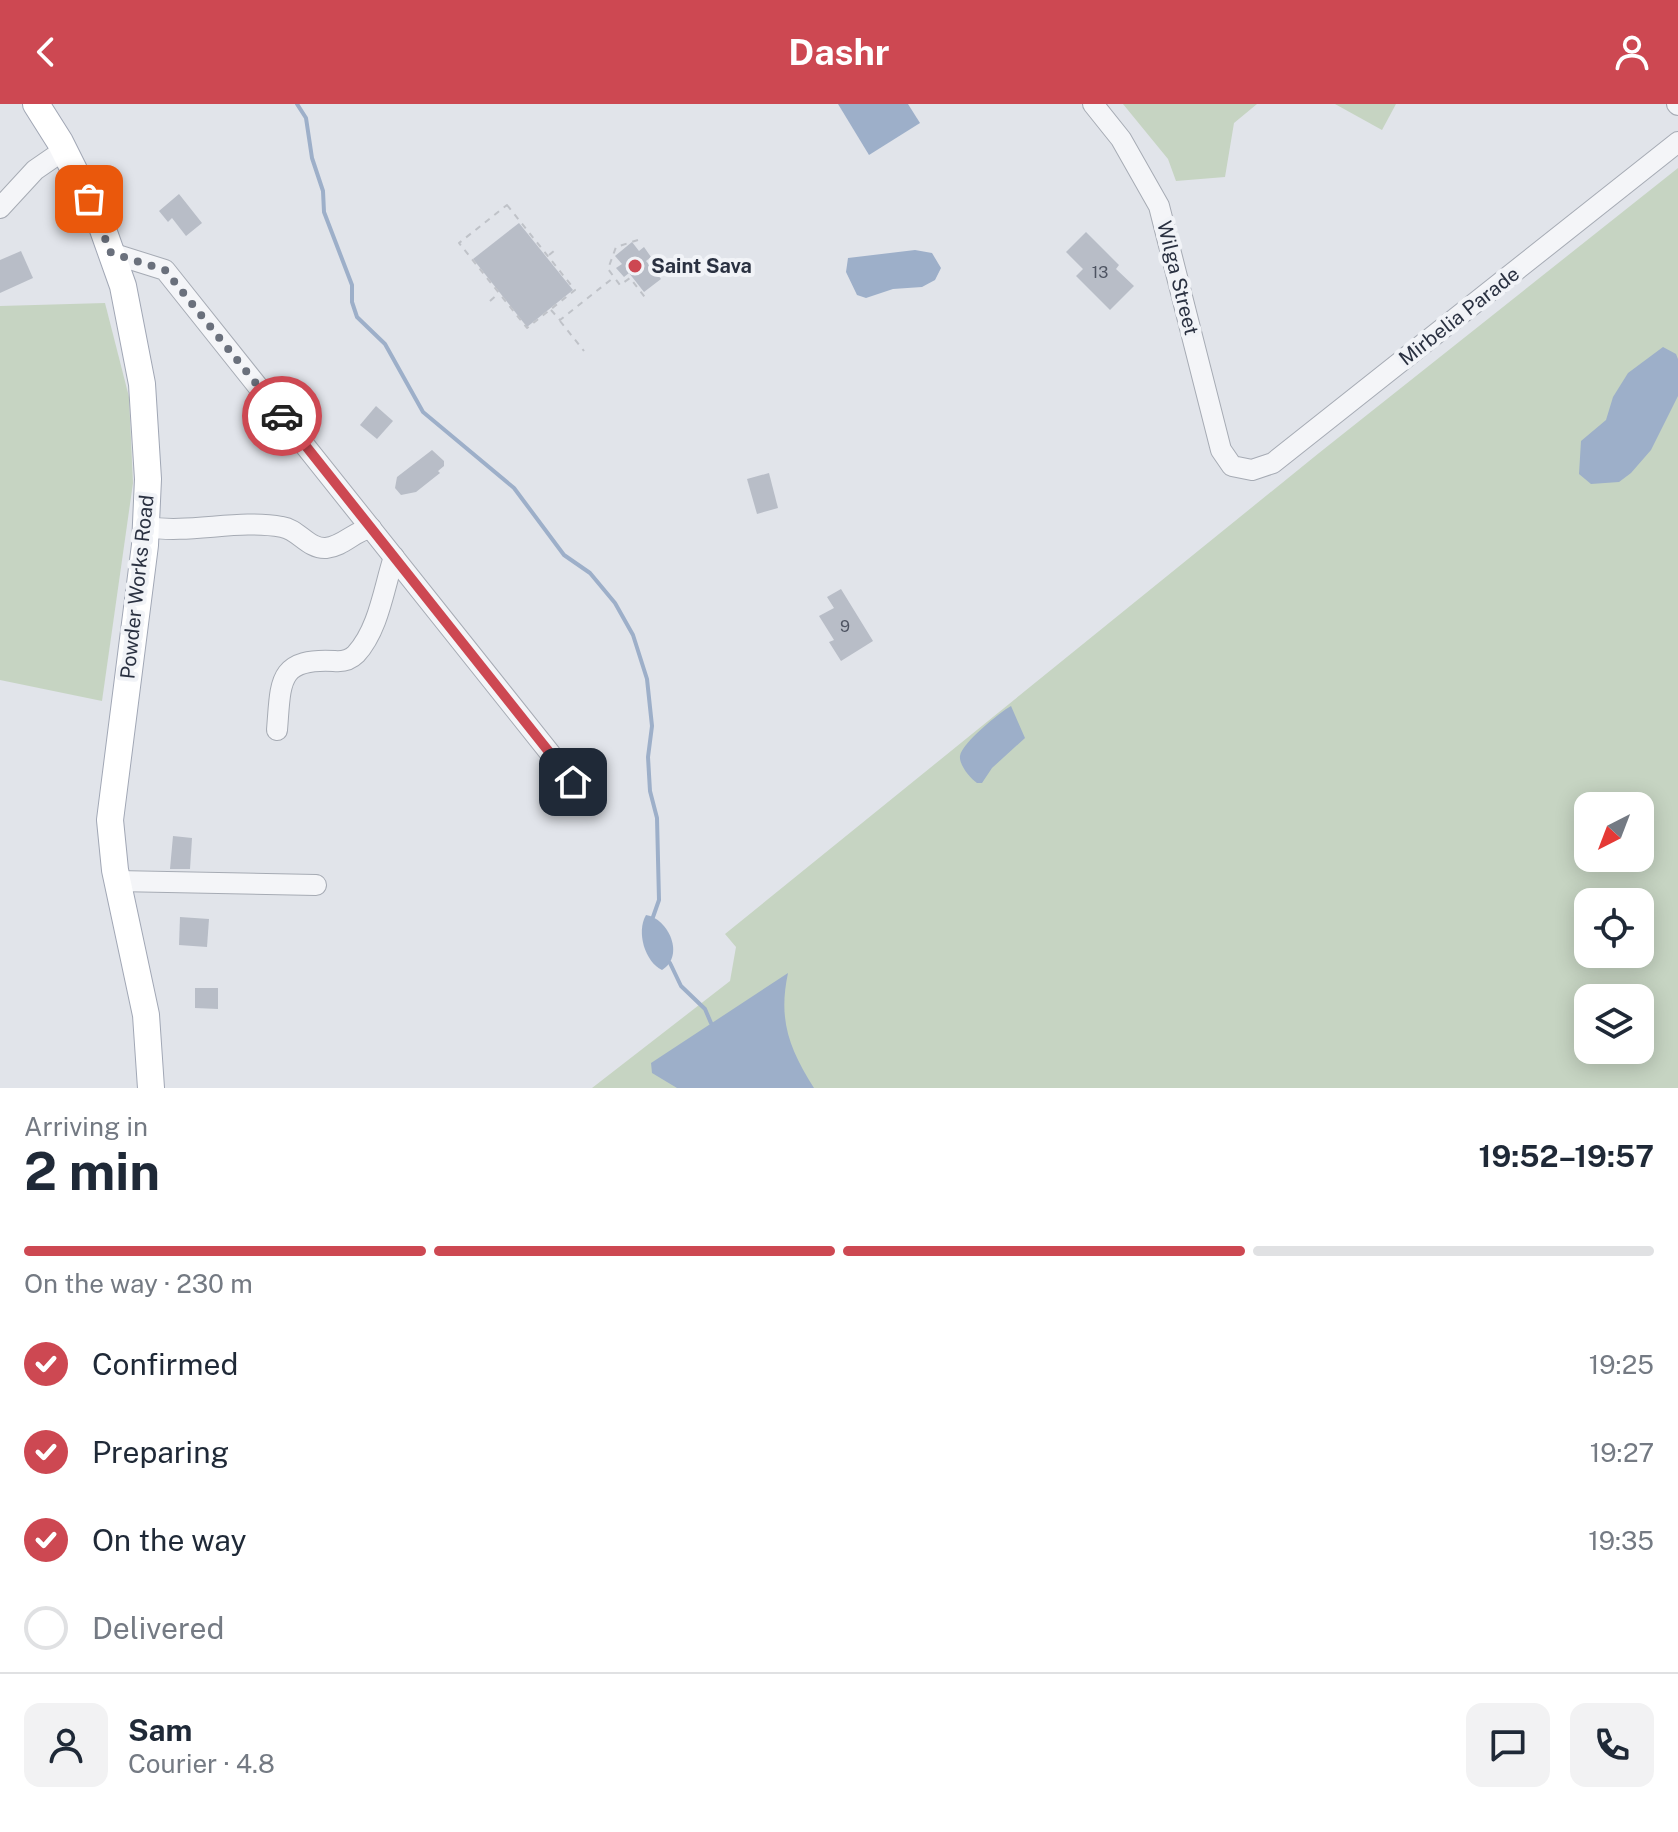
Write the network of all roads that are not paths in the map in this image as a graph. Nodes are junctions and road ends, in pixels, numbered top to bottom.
1 (36, 104) edge
2 (1093, 104) edge
3 (1678, 142) edge
4 (64, 150) junction
5 (0, 208) edge
6 (111, 253) junction
7 (1232, 466) joint
8 (146, 527) junction
9 (371, 528) junction
10 (394, 557) junction
11 (277, 730) dead end
12 (573, 782) dead end
13 (117, 881) junction
14 (316, 885) dead end
15 (151, 1088) edge

1 - 4 main road, Powder Works Road
2 - 7 street, Wilga Street
3 - 7 street, Mirbelia Parade
4 - 5 street
4 - 6 main road, Powder Works Road
6 - 8 main road, Powder Works Road
6 - 9 street
8 - 9 street
8 - 13 main road, Powder Works Road
9 - 10 street
10 - 11 street
10 - 12 street
13 - 14 street
13 - 15 main road, Powder Works Road

